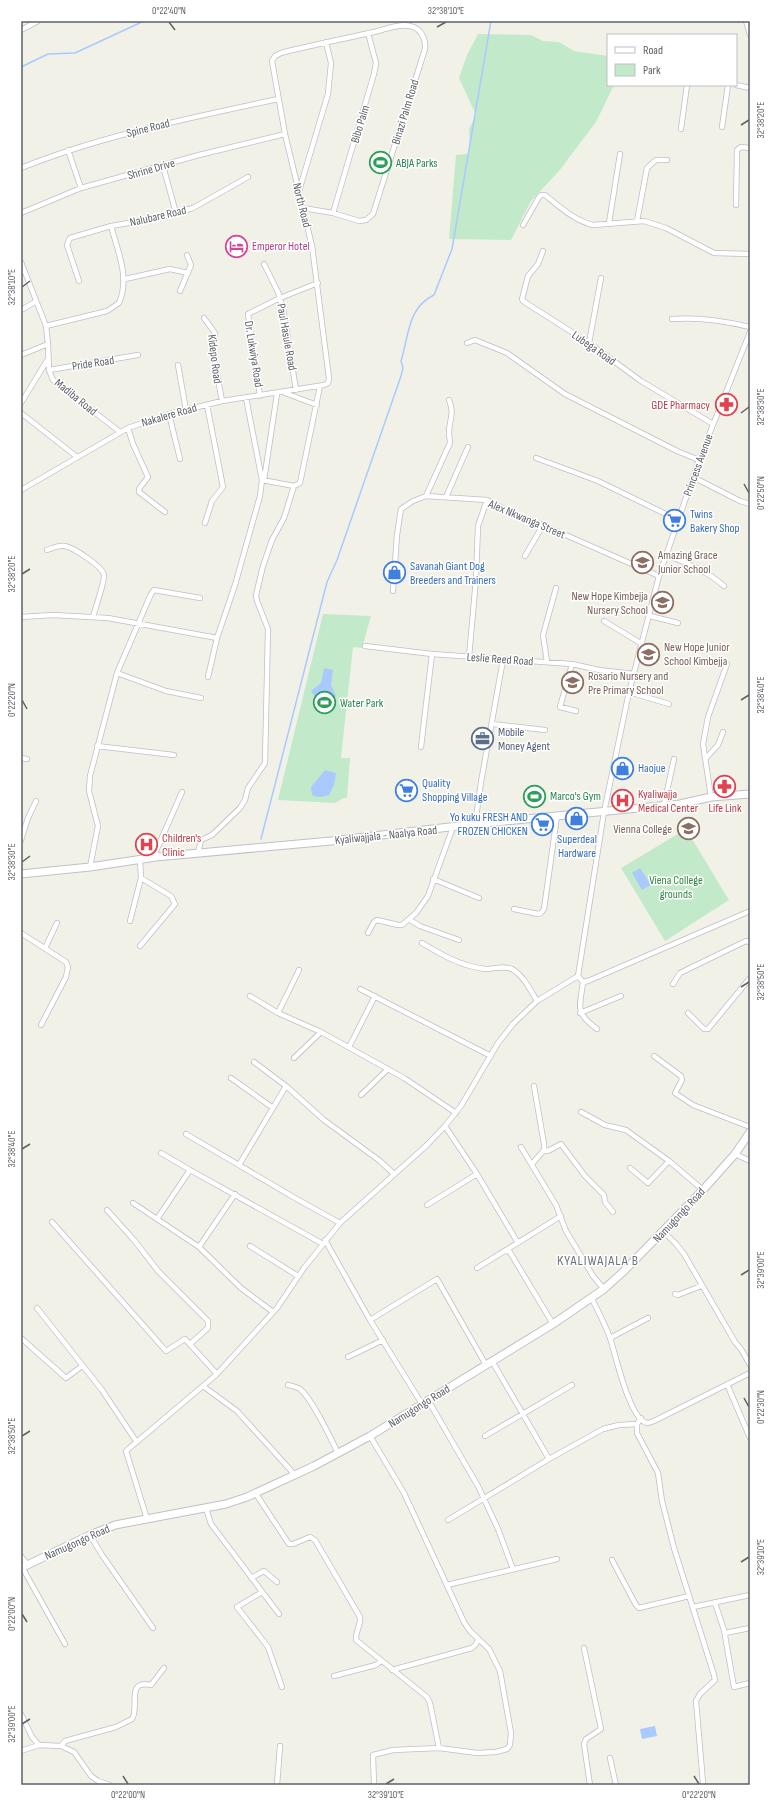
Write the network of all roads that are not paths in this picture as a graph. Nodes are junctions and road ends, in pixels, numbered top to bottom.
1 (38, 21) edge
2 (746, 21) edge
3 (21, 30) edge
4 (368, 33) junction
5 (750, 35) edge
6 (326, 42) junction
7 (737, 85) edge
8 (686, 86) edge
9 (728, 86) edge
10 (750, 88) edge
11 (278, 99) junction
12 (722, 127) dead end
13 (681, 129) dead end
14 (285, 134) junction
15 (750, 148) edge
16 (68, 150) junction
17 (620, 154) dead end
18 (667, 160) dead end
19 (163, 166) junction
20 (21, 168) edge
21 (248, 177) dead end
22 (82, 188) junction
23 (299, 192) junction
24 (736, 205) dead end
25 (303, 208) junction
26 (21, 213) edge
27 (176, 213) junction
28 (333, 213) junction
29 (637, 221) junction
30 (610, 223) junction
31 (523, 225) dead end
32 (111, 226) junction
33 (544, 251) dead end
34 (750, 254) edge
35 (187, 255) dead end
36 (21, 263) edge
37 (264, 264) dead end
38 (188, 273) junction
39 (601, 278) dead end
40 (125, 279) junction
41 (79, 281) dead end
42 (318, 283) junction
43 (180, 291) dead end
44 (280, 298) junction
45 (35, 302) junction
46 (21, 310) edge
47 (204, 318) dead end
48 (672, 319) dead end
49 (46, 326) junction
50 (750, 327) edge
51 (750, 333) edge
52 (467, 343) dead end
53 (589, 343) junction
54 (48, 344) junction
55 (21, 355) edge
56 (138, 355) dead end
57 (48, 359) junction
58 (178, 365) dead end
59 (48, 370) junction
60 (320, 386) junction
61 (296, 390) junction
62 (285, 392) junction
63 (277, 394) junction
64 (260, 396) junction
65 (246, 398) junction
66 (449, 400) dead end
67 (222, 402) junction
68 (21, 403) edge
69 (207, 405) junction
70 (317, 405) junction
71 (186, 410) junction
72 (21, 413) edge
73 (169, 414) junction
74 (713, 424) junction
75 (128, 428) junction
76 (120, 432) junction
77 (468, 447) dead end
78 (77, 457) junction
79 (536, 458) dead end
80 (180, 459) dead end
81 (699, 460) junction
82 (693, 477) junction
83 (263, 480) junction
84 (294, 486) junction
85 (22, 488) edge
86 (426, 496) junction
87 (446, 497) junction
88 (487, 500) junction
89 (750, 504) edge
90 (165, 512) dead end
91 (678, 520) junction
92 (205, 523) dead end
93 (543, 525) junction
94 (47, 550) dead end
95 (666, 555) junction
96 (525, 556) dead end
97 (659, 576) junction
98 (724, 586) dead end
99 (556, 588) dead end
100 (393, 591) dead end
101 (200, 598) dead end
102 (650, 616) junction
103 (21, 617) edge
104 (93, 617) junction
105 (604, 621) dead end
106 (140, 623) junction
107 (678, 623) dead end
108 (217, 638) junction
109 (642, 644) junction
110 (365, 646) dead end
111 (432, 654) junction
112 (469, 657) junction
113 (503, 660) junction
114 (547, 662) junction
115 (572, 664) junction
116 (727, 664) dead end
117 (117, 673) junction
118 (634, 674) junction
119 (208, 677) dead end
120 (629, 692) junction
121 (201, 698) dead end
122 (669, 704) dead end
123 (576, 711) dead end
124 (492, 724) junction
125 (545, 730) dead end
126 (723, 732) dead end
127 (97, 746) junction
128 (421, 748) dead end
129 (174, 755) dead end
130 (21, 758) edge
131 (706, 758) junction
132 (27, 759) dead end
133 (674, 759) dead end
134 (182, 792) dead end
135 (750, 794) edge
136 (710, 797) junction
137 (36, 801) dead end
138 (664, 805) junction
139 (604, 812) junction
140 (557, 816) junction
141 (475, 824) junction
142 (453, 828) junction
143 (21, 840) edge
144 (198, 853) junction
145 (156, 857) junction
146 (140, 859) junction
147 (90, 867) junction
148 (21, 874) edge
149 (141, 878) junction
150 (433, 879) junction
151 (479, 898) dead end
152 (514, 909) dead end
153 (750, 912) edge
154 (410, 920) junction
155 (130, 921) dead end
156 (57, 923) dead end
157 (21, 933) edge
158 (368, 933) dead end
159 (459, 940) dead end
160 (750, 942) edge
161 (422, 943) dead end
162 (140, 946) dead end
163 (45, 948) junction
164 (299, 970) dead end
165 (578, 976) junction
166 (750, 978) edge
167 (584, 982) junction
168 (673, 984) dead end
169 (360, 989) dead end
170 (250, 996) dead end
171 (375, 996) junction
172 (621, 996) dead end
173 (537, 1001) junction
174 (278, 1013) junction
175 (580, 1013) junction
176 (688, 1013) dead end
177 (42, 1025) dead end
178 (597, 1029) dead end
179 (321, 1032) junction
180 (349, 1047) junction
181 (491, 1056) junction
182 (654, 1056) dead end
183 (294, 1058) dead end
184 (254, 1062) dead end
185 (388, 1069) junction
186 (231, 1078) dead end
187 (286, 1086) junction
188 (534, 1086) dead end
189 (361, 1095) dead end
190 (273, 1108) junction
191 (581, 1112) dead end
192 (456, 1113) junction
193 (445, 1126) junction
194 (750, 1127) edge
195 (750, 1132) edge
196 (186, 1134) dead end
197 (521, 1147) dead end
198 (544, 1150) junction
199 (161, 1153) dead end
200 (735, 1154) junction
201 (669, 1161) junction
202 (750, 1161) edge
203 (532, 1164) junction
204 (240, 1165) junction
205 (630, 1168) dead end
206 (190, 1170) junction
207 (394, 1174) junction
208 (478, 1174) junction
209 (703, 1190) junction
210 (235, 1194) junction
211 (133, 1203) dead end
212 (427, 1205) dead end
213 (106, 1210) dead end
214 (613, 1212) dead end
215 (561, 1216) junction
216 (157, 1219) junction
217 (52, 1222) dead end
218 (340, 1223) junction
219 (664, 1232) junction
220 (324, 1242) junction
221 (518, 1243) junction
222 (250, 1246) dead end
223 (198, 1247) junction
224 (508, 1249) junction
225 (477, 1268) dead end
226 (298, 1276) junction
227 (701, 1286) junction
228 (604, 1289) junction
229 (675, 1294) dead end
230 (592, 1299) junction
231 (36, 1308) dead end
232 (273, 1312) junction
233 (648, 1318) dead end
234 (370, 1320) junction
235 (553, 1324) junction
236 (21, 1338) edge
237 (610, 1338) junction
238 (383, 1340) junction
239 (190, 1344) junction
240 (348, 1357) dead end
241 (489, 1363) junction
242 (750, 1365) edge
243 (82, 1366) junction
244 (750, 1373) edge
245 (217, 1374) junction
246 (727, 1384) junction
247 (288, 1385) dead end
248 (572, 1385) dead end
249 (203, 1386) junction
250 (425, 1402) junction
251 (523, 1414) junction
252 (641, 1418) junction
253 (637, 1424) junction
254 (370, 1436) junction
255 (485, 1436) dead end
256 (750, 1438) edge
257 (136, 1441) junction
258 (338, 1453) junction
259 (549, 1459) junction
260 (295, 1475) junction
261 (256, 1494) junction
262 (484, 1498) junction
263 (206, 1508) junction
264 (147, 1519) junction
265 (448, 1520) dead end
266 (90, 1534) junction
267 (21, 1556) edge
268 (557, 1559) dead end
269 (612, 1560) dead end
270 (23, 1566) edge
271 (513, 1569) junction
272 (251, 1578) junction
273 (277, 1582) dead end
274 (447, 1585) junction
275 (262, 1592) junction
276 (750, 1595) edge
277 (689, 1596) junction
278 (715, 1603) junction
279 (693, 1607) junction
280 (279, 1614) dead end
281 (153, 1628) dead end
282 (750, 1628) edge
283 (725, 1633) junction
284 (478, 1639) junction
285 (65, 1644) dead end
286 (584, 1648) dead end
287 (381, 1661) junction
288 (164, 1668) dead end
289 (392, 1670) junction
290 (334, 1676) dead end
291 (750, 1683) edge
292 (282, 1687) dead end
293 (21, 1714) edge
294 (39, 1745) junction
295 (61, 1746) junction
296 (280, 1746) dead end
297 (439, 1748) junction
298 (21, 1751) edge
299 (610, 1758) dead end
300 (703, 1783) dead end
301 (110, 1785) edge
302 (277, 1785) edge
303 (374, 1785) edge
304 (590, 1785) edge
305 (616, 1785) edge

1 - 3 street
2 - 5 street
4 - 6 street
4 - 28 street, Bibo Palm
4 - 28 street, Binazi Palm Road
6 - 11 street, North Road
6 - 23 street
7 - 10 street
8 - 13 street
9 - 12 street
11 - 14 street, North Road
11 - 16 street, Spine Road
14 - 19 street, Shrine Drive
14 - 23 street, North Road
15 - 24 street
16 - 20 street, Spine Road
16 - 22 street
17 - 30 street
18 - 29 street
19 - 22 street, Shrine Drive
19 - 27 street
21 - 27 street, Nalubare Road
22 - 26 street, Shrine Drive
23 - 25 street, North Road
25 - 28 street, Binazi Palm Road
25 - 42 street, North Road
27 - 32 street, Nalubare Road
29 - 30 street
29 - 34 street
30 - 31 street
32 - 40 street
32 - 41 street, Nalubare Road
33 - 53 street, Lubega Road
35 - 38 street
36 - 45 street, Madiba Road
37 - 44 street, Paul Hasule Road
38 - 40 street
38 - 43 street
39 - 53 street
40 - 49 street
42 - 44 street
42 - 60 street, North Road
44 - 61 street, Paul Hasule Road
44 - 64 street, Dr. Lukwiya Road
45 - 46 street
45 - 49 street, Madiba Road
47 - 67 street, Kidepo Road
48 - 50 street
49 - 54 street, Madiba Road
51 - 74 street, Princess Avenue
52 - 81 street
53 - 74 street, Lubega Road
54 - 55 street
54 - 57 street, Madiba Road
56 - 59 street, Pride Road
57 - 59 street, Madiba Road
57 - 68 street
58 - 71 street
59 - 76 street, Madiba Road
60 - 61 street, Nakalere Road
60 - 70 street
61 - 62 street, Nakalere Road
62 - 63 street, Nakalere Road
62 - 70 street
63 - 64 street, Nakalere Road
63 - 83 street
64 - 65 street, Nakalere Road
65 - 67 street, Nakalere Road
65 - 83 street
66 - 86 street
67 - 69 street, Nakalere Road
69 - 71 street, Nakalere Road
69 - 92 street
70 - 84 street
71 - 73 street, Nakalere Road
72 - 78 street
73 - 75 street, Nakalere Road
73 - 80 street
74 - 81 street, Princess Avenue
75 - 76 street, Nakalere Road
75 - 90 street
76 - 78 street, Nakalere Road
77 - 87 street
78 - 85 street, Nakalere Road
79 - 91 street
81 - 82 street, Princess Avenue
82 - 89 street
82 - 91 street, Princess Avenue
83 - 84 street
83 - 108 street
84 - 144 street
86 - 87 street, Alex Nkwanga Street
86 - 100 street, Alex Nkwanga Street
87 - 88 street, Alex Nkwanga Street
88 - 93 street, Alex Nkwanga Street
88 - 112 street
91 - 95 street, Princess Avenue
93 - 96 street
93 - 97 street, Alex Nkwanga Street
94 - 104 street
95 - 97 street, Princess Avenue
95 - 98 street
97 - 102 street, Princess Avenue
99 - 114 street
101 - 106 street
102 - 107 street
102 - 109 street, Princess Avenue
103 - 104 street
104 - 106 street
105 - 109 street
106 - 108 street
106 - 117 street
108 - 119 street
109 - 118 street, Princess Avenue
110 - 111 street, Leslie Reed Road
111 - 112 street, Leslie Reed Road
111 - 128 street
112 - 113 street, Leslie Reed Road
113 - 114 street, Leslie Reed Road
113 - 124 street
114 - 115 street, Leslie Reed Road
115 - 118 street, Leslie Reed Road
115 - 123 street
116 - 131 street
117 - 121 street
117 - 127 street
118 - 120 street, Princess Avenue
120 - 122 street
120 - 139 street, Princess Avenue
124 - 125 street
124 - 141 street
126 - 131 street
127 - 129 street
127 - 147 street
130 - 132 street
131 - 136 street
133 - 138 street
134 - 145 street
135 - 136 main road, Kyaliwajjala - Naalya Road
136 - 138 main road, Kyaliwajjala - Naalya Road
137 - 143 street
138 - 139 main road, Kyaliwajjala - Naalya Road
139 - 140 main road, Kyaliwajjala - Naalya Road
139 - 165 street, Princess Avenue
140 - 141 main road, Kyaliwajjala - Naalya Road
140 - 152 street
141 - 142 main road, Kyaliwajjala - Naalya Road
142 - 144 main road, Kyaliwajjala - Naalya Road
142 - 150 street
144 - 145 main road, Kyaliwajjala - Naalya Road
145 - 146 main road, Kyaliwajjala - Naalya Road
146 - 147 main road, Kyaliwajjala - Naalya Road
146 - 149 street
147 - 148 main road, Kyaliwajjala - Naalya Road
149 - 155 street
149 - 162 street
150 - 151 street
150 - 154 street
153 - 167 street
154 - 158 street
154 - 159 street
156 - 163 street
157 - 163 street
160 - 168 street
161 - 173 street
163 - 177 street
164 - 174 street
165 - 167 street
165 - 173 street
166 - 176 street
167 - 175 street
169 - 171 street
170 - 174 street
171 - 180 street
171 - 181 street
172 - 175 street
173 - 181 street
174 - 179 street
175 - 178 street
179 - 180 street
179 - 183 street
180 - 185 street
181 - 192 street
182 - 194 street
184 - 187 street
185 - 189 street
185 - 192 street
186 - 190 street
187 - 190 street
187 - 207 street
188 - 198 street
190 - 204 street
191 - 201 street
192 - 193 street
193 - 207 street
193 - 208 street
195 - 200 main road, Namugongo Road
196 - 204 street
197 - 203 street
198 - 203 street
198 - 214 street
199 - 206 street
200 - 202 street
200 - 209 main road, Namugongo Road
201 - 205 street
201 - 209 street
203 - 215 street
204 - 218 street
206 - 210 street
206 - 216 street
207 - 218 street
208 - 212 street
208 - 221 street
209 - 219 main road, Namugongo Road
210 - 220 street
210 - 223 street
211 - 216 street
213 - 239 street
215 - 221 street
215 - 228 street
216 - 223 street
217 - 239 street
218 - 220 street
219 - 227 street
219 - 228 main road, Namugongo Road
220 - 226 street
220 - 234 street
221 - 224 street
222 - 226 street
223 - 232 street
224 - 225 street
224 - 235 street
226 - 232 street
227 - 229 street
227 - 242 street
228 - 230 main road, Namugongo Road
230 - 235 main road, Namugongo Road
230 - 237 street
231 - 243 street
232 - 245 street
233 - 237 street
234 - 238 street
234 - 241 street
235 - 241 main road, Namugongo Road
236 - 243 street
237 - 252 street
238 - 240 street
238 - 250 street
239 - 245 street
241 - 250 main road, Namugongo Road
241 - 251 street
243 - 257 street
244 - 246 street
245 - 249 street
246 - 252 street
246 - 256 street
247 - 258 street
248 - 251 street
249 - 257 street
249 - 260 street
250 - 254 main road, Namugongo Road
250 - 262 street
251 - 255 street
251 - 259 street
252 - 253 street
253 - 259 street
253 - 277 street
254 - 258 main road, Namugongo Road
254 - 274 street
257 - 264 street
258 - 260 main road, Namugongo Road
259 - 262 street
260 - 261 main road, Namugongo Road
261 - 263 main road, Namugongo Road
261 - 287 street
262 - 265 street
262 - 271 street
263 - 264 main road, Namugongo Road
263 - 272 street
264 - 266 main road, Namugongo Road
266 - 270 main road, Namugongo Road
266 - 281 street
267 - 270 street
268 - 271 street
269 - 277 street
270 - 285 street
271 - 274 street
272 - 273 street
272 - 275 street
274 - 284 street
275 - 280 street
275 - 292 street
276 - 278 street
277 - 279 street
278 - 279 street
278 - 283 street
279 - 300 street
282 - 283 street
283 - 291 street
284 - 289 street
284 - 297 street
286 - 304 street
287 - 289 street
287 - 290 street
288 - 295 street
289 - 297 street
293 - 294 street
294 - 295 street
294 - 298 street
295 - 301 street
296 - 302 street
297 - 303 street
299 - 305 street

